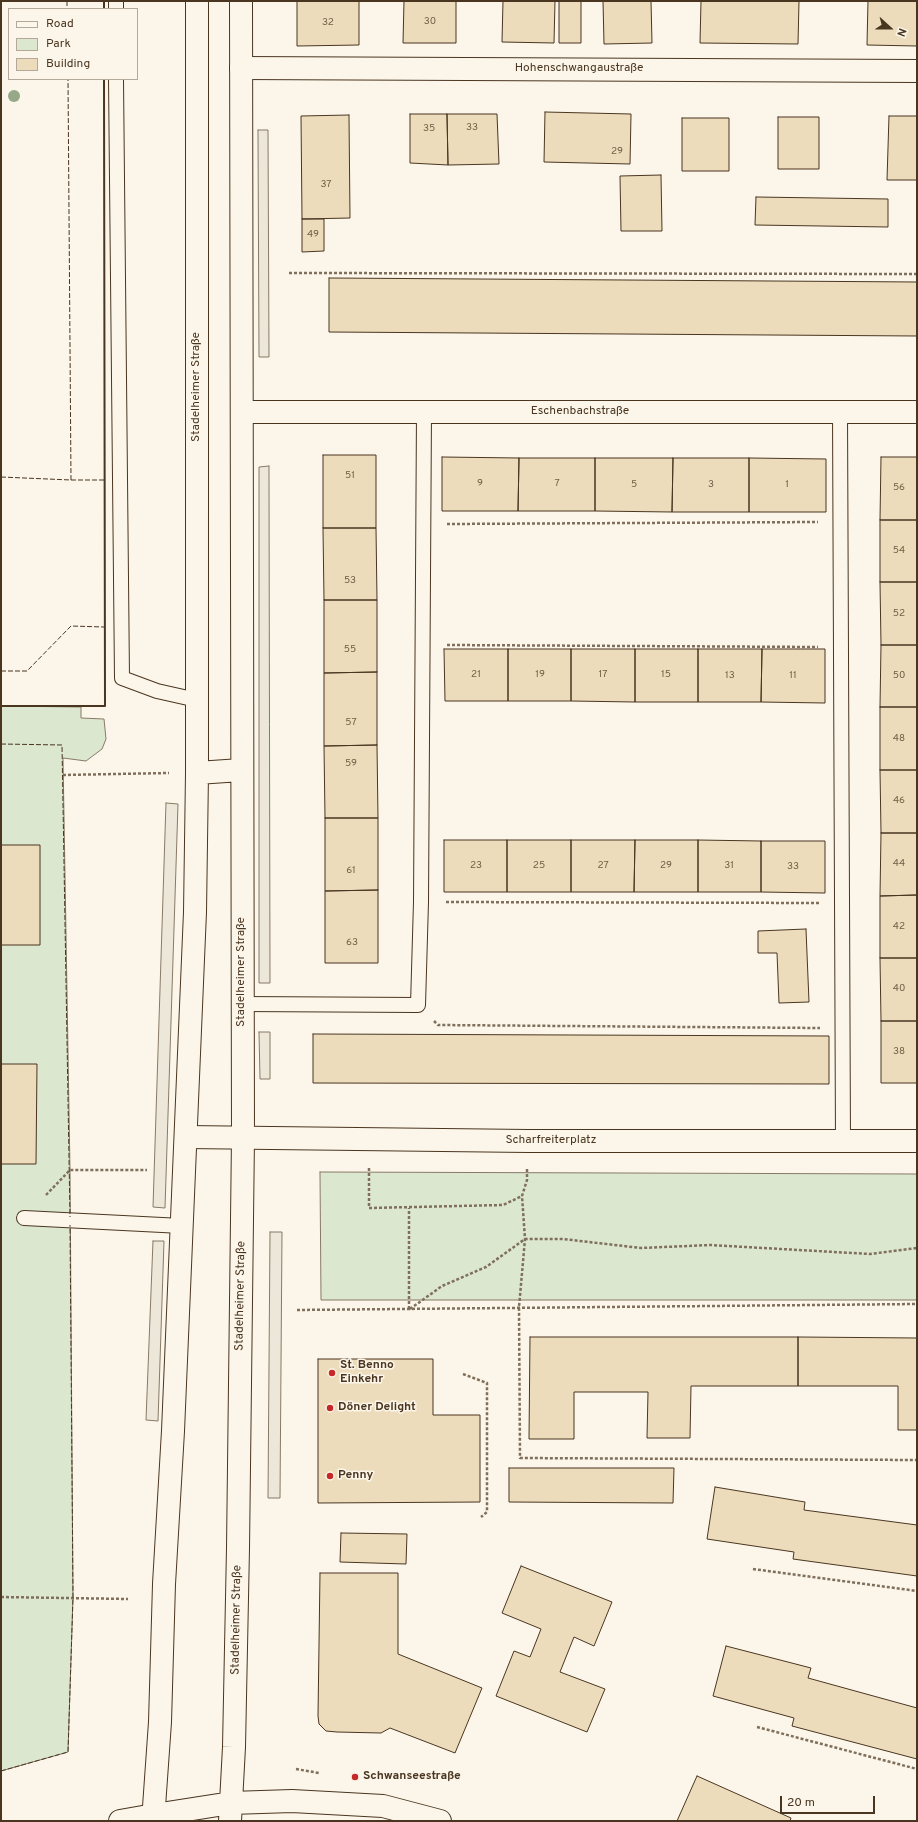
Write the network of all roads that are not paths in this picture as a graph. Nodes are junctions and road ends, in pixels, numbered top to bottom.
1 (197, 1) edge
2 (241, 1) edge
3 (241, 68) junction
4 (917, 71) edge
5 (116, 80) edge
6 (242, 412) junction
7 (424, 412) junction
8 (840, 412) junction
9 (917, 412) edge
10 (197, 700) junction
11 (241, 770) junction
12 (197, 773) junction
13 (242, 1004) junction
14 (186, 1137) junction
15 (243, 1138) junction
16 (843, 1141) junction
17 (917, 1141) edge
18 (24, 1218) dead end
19 (182, 1226) junction
20 (230, 1812) edge
21 (154, 1818) edge
22 (120, 1821) edge
23 (440, 1821) edge

1 - 10 main road, Stadelheimer Straße
2 - 3 main road, Stadelheimer Straße
3 - 4 main road, Hohenschwangaustraße
3 - 6 main road, Stadelheimer Straße
5 - 10 lane
6 - 7 main road, Eschenbachstraße
6 - 11 main road, Stadelheimer Straße
7 - 8 main road, Eschenbachstraße
7 - 13 lane
8 - 9 main road, Eschenbachstraße
8 - 16 lane
10 - 12 main road, Stadelheimer Straße
11 - 12 main road
11 - 13 main road, Stadelheimer Straße
12 - 14 main road, Stadelheimer Straße
13 - 15 main road, Stadelheimer Straße
14 - 15 main road, Scharfreiterplatz
14 - 19 main road, Stadelheimer Straße
15 - 16 main road, Scharfreiterplatz
15 - 20 main road, Stadelheimer Straße
16 - 17 main road, Scharfreiterplatz
18 - 19 lane
19 - 21 main road, Stadelheimer Straße
20 - 21 main road
20 - 23 main road
21 - 22 main road

